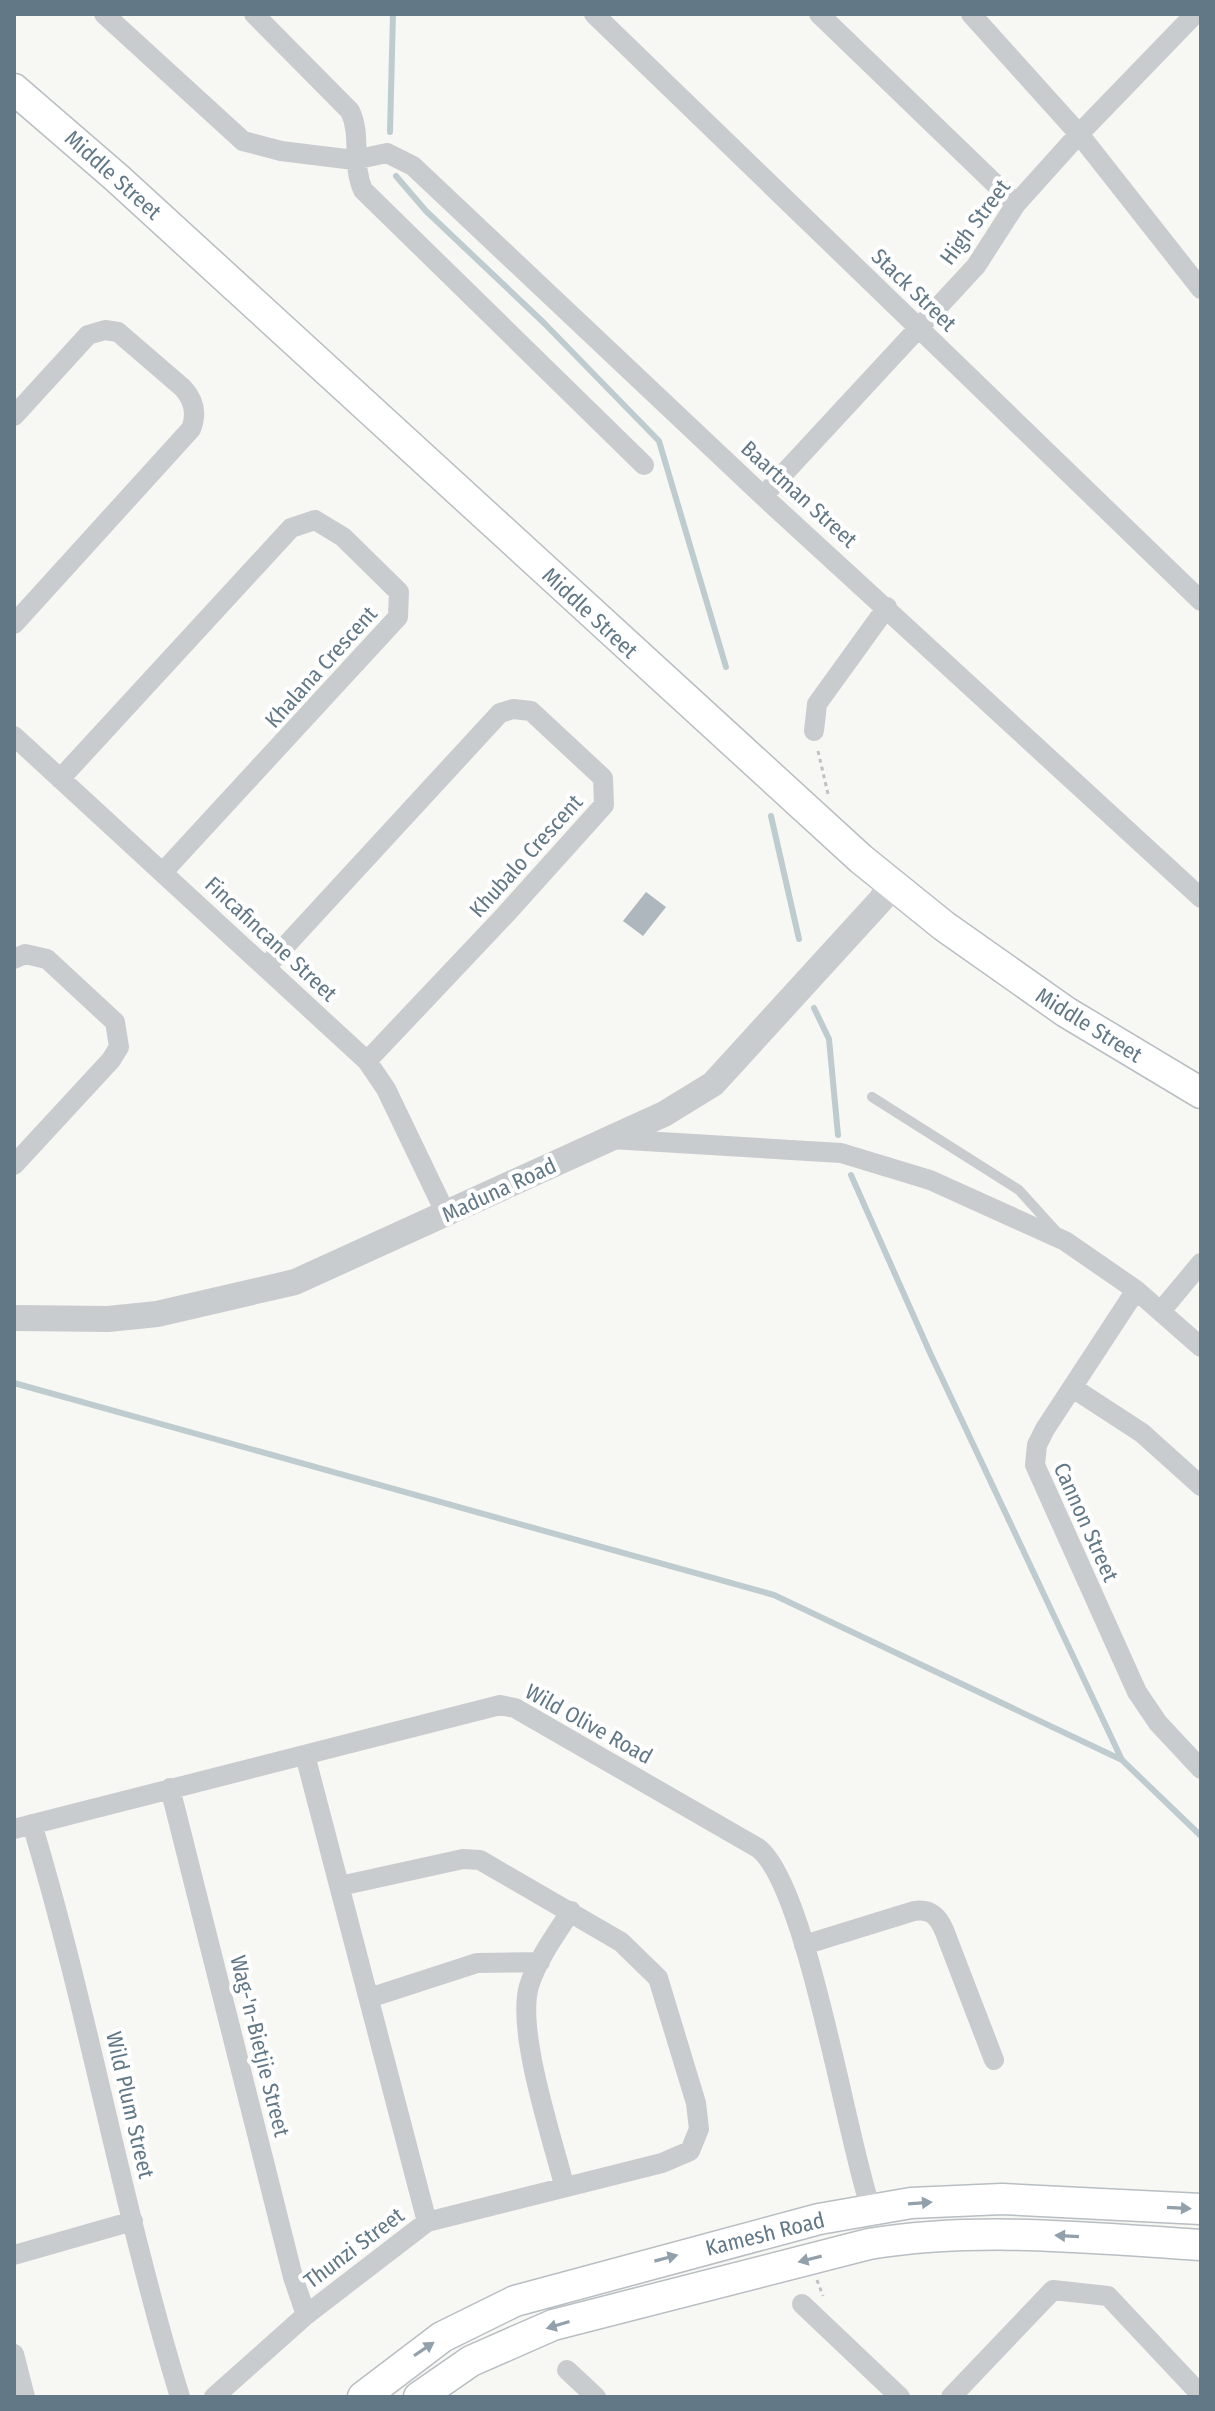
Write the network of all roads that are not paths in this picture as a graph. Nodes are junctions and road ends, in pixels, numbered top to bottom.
1 (104, 14) edge
2 (254, 14) edge
3 (594, 14) edge
4 (819, 14) edge
5 (971, 14) edge
6 (1195, 14) edge
7 (14, 89) edge
8 (1079, 134) junction
9 (354, 160) junction
10 (1016, 204) junction
11 (1201, 289) edge
12 (919, 328) junction
13 (14, 416) edge
14 (644, 465) dead end
15 (763, 496) junction
16 (1201, 601) edge
17 (887, 607) junction
18 (14, 624) edge
19 (814, 731) road end
20 (14, 736) edge
21 (60, 779) junction
22 (163, 872) junction
23 (891, 883) junction
24 (1201, 898) edge
25 (14, 959) edge
26 (266, 967) junction
27 (367, 1061) junction
28 (1201, 1093) edge
29 (872, 1097) dead end
30 (611, 1139) junction
31 (14, 1165) edge
32 (446, 1214) junction
33 (1065, 1241) junction
34 (1201, 1263) edge
35 (1136, 1290) junction
36 (1161, 1311) junction
37 (14, 1318) edge
38 (1201, 1347) edge
39 (1073, 1388) junction
40 (1201, 1486) edge
41 (305, 1755) junction
42 (1201, 1769) edge
43 (170, 1788) junction
44 (23, 1826) edge
45 (340, 1886) junction
46 (571, 1911) junction
47 (804, 1945) junction
48 (540, 1962) junction
49 (369, 1998) junction
50 (994, 2060) dead end
51 (564, 2185) junction
52 (871, 2209) junction
53 (1201, 2209) edge
54 (133, 2221) junction
55 (427, 2222) junction
56 (1201, 2245) edge
57 (14, 2255) edge
58 (802, 2304) dead end
59 (306, 2315) junction
60 (14, 2354) edge
61 (567, 2370) dead end
62 (1201, 2395) edge
63 (25, 2397) edge
64 (180, 2397) edge
65 (214, 2397) edge
66 (363, 2397) edge
67 (419, 2397) edge
68 (596, 2397) edge
69 (900, 2397) edge
70 (951, 2397) edge

1 - 9 street, Baartman Street
2 - 9 street
3 - 12 street, Stack Street
4 - 10 street
5 - 8 street
6 - 8 street, High Street
7 - 23 main road, Middle Street
8 - 10 street, High Street
8 - 11 street
9 - 14 street
9 - 15 street, Baartman Street
10 - 12 street, High Street
12 - 15 street, High Street
12 - 16 street, Stack Street
13 - 18 street
15 - 17 street, Baartman Street
17 - 19 street
17 - 24 street, Baartman Street
20 - 21 street, Fincafincane Street
21 - 22 street, Fincafincane Street
21 - 22 street, Khalana Crescent
22 - 26 street, Fincafincane Street
23 - 28 main road, Middle Street
23 - 30 street, Maduna Road
25 - 31 street
26 - 27 street, Fincafincane Street
26 - 27 street, Khubalo Crescent
27 - 32 street, Fincafincane Street
29 - 33 lane
30 - 32 street, Maduna Road
30 - 33 street
32 - 37 street, Maduna Road
33 - 35 street
34 - 36 street
35 - 36 street
35 - 39 street, Cannon Street
36 - 38 street
39 - 40 street
39 - 42 street, Cannon Street
41 - 43 street, Wild Olive Road
41 - 45 street
41 - 47 street, Wild Olive Road
43 - 44 street, Wild Olive Road
43 - 59 street, Wag-'n-Bietjie Street
44 - 54 street, Wild Plum Street
45 - 46 street
45 - 49 street
46 - 48 street
46 - 51 street, Thunzi Street
47 - 50 street
47 - 52 street, Wild Olive Road
48 - 49 street
48 - 51 street
49 - 55 street
51 - 55 street, Thunzi Street
52 -> 53 main road, Kamesh Road
66 -> 52 main road, Kamesh Road
54 - 57 street
54 - 64 street, Wild Plum Street
55 - 59 street, Thunzi Street
56 -> 67 main road, Kamesh Road
58 - 69 street
59 - 65 street, Thunzi Street
60 - 63 street
61 - 68 street
62 - 70 street

